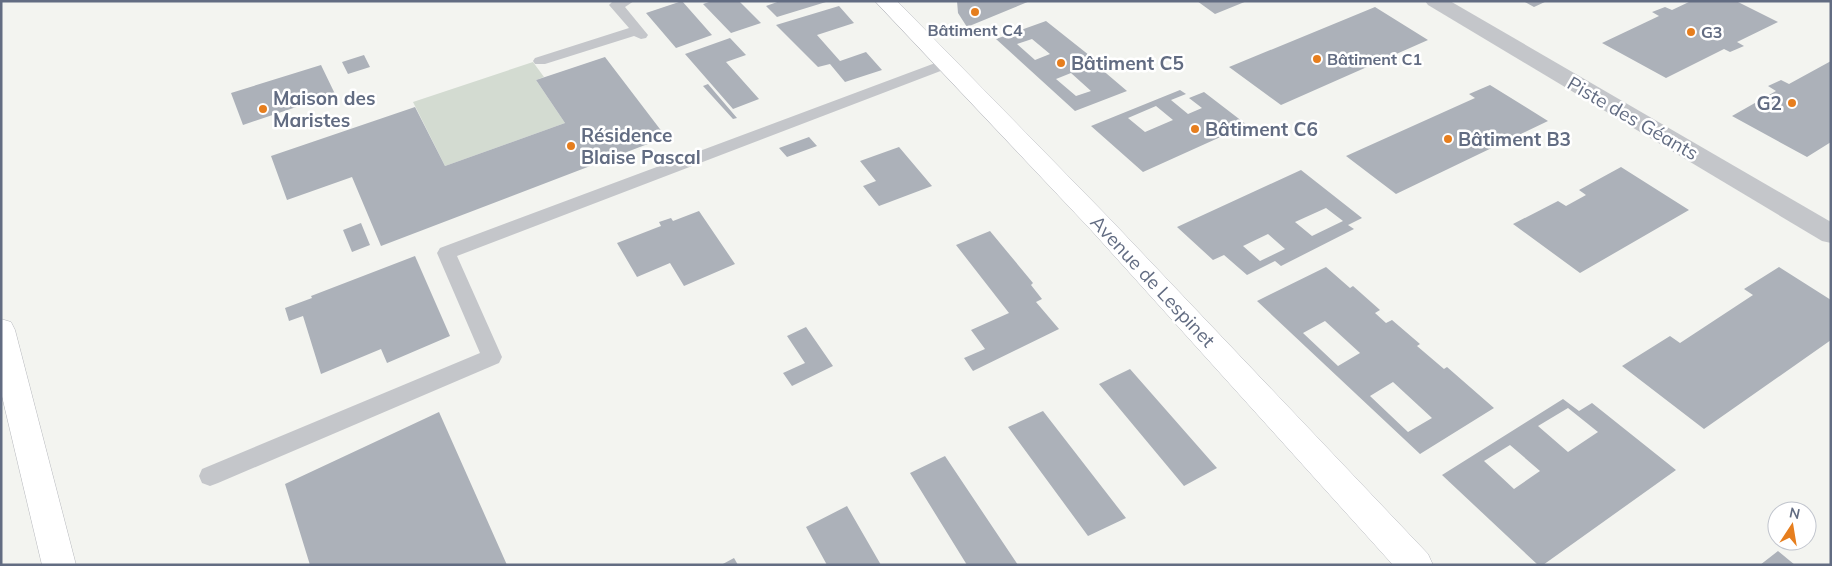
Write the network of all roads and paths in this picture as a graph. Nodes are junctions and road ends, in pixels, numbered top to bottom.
1 (627, 1) edge
2 (886, 1) edge
3 (1435, 1) edge
4 (540, 61) dead end
5 (946, 64) junction
6 (1831, 234) edge
7 (1, 330) edge
8 (210, 476) dead end
9 (60, 565) edge
10 (1416, 565) edge

1 - 4 lane
2 - 5 street, Avenue de Lespinet
3 - 6 street, Piste des Géants
5 - 8 lane
5 - 10 street, Avenue de Lespinet
7 - 9 street

